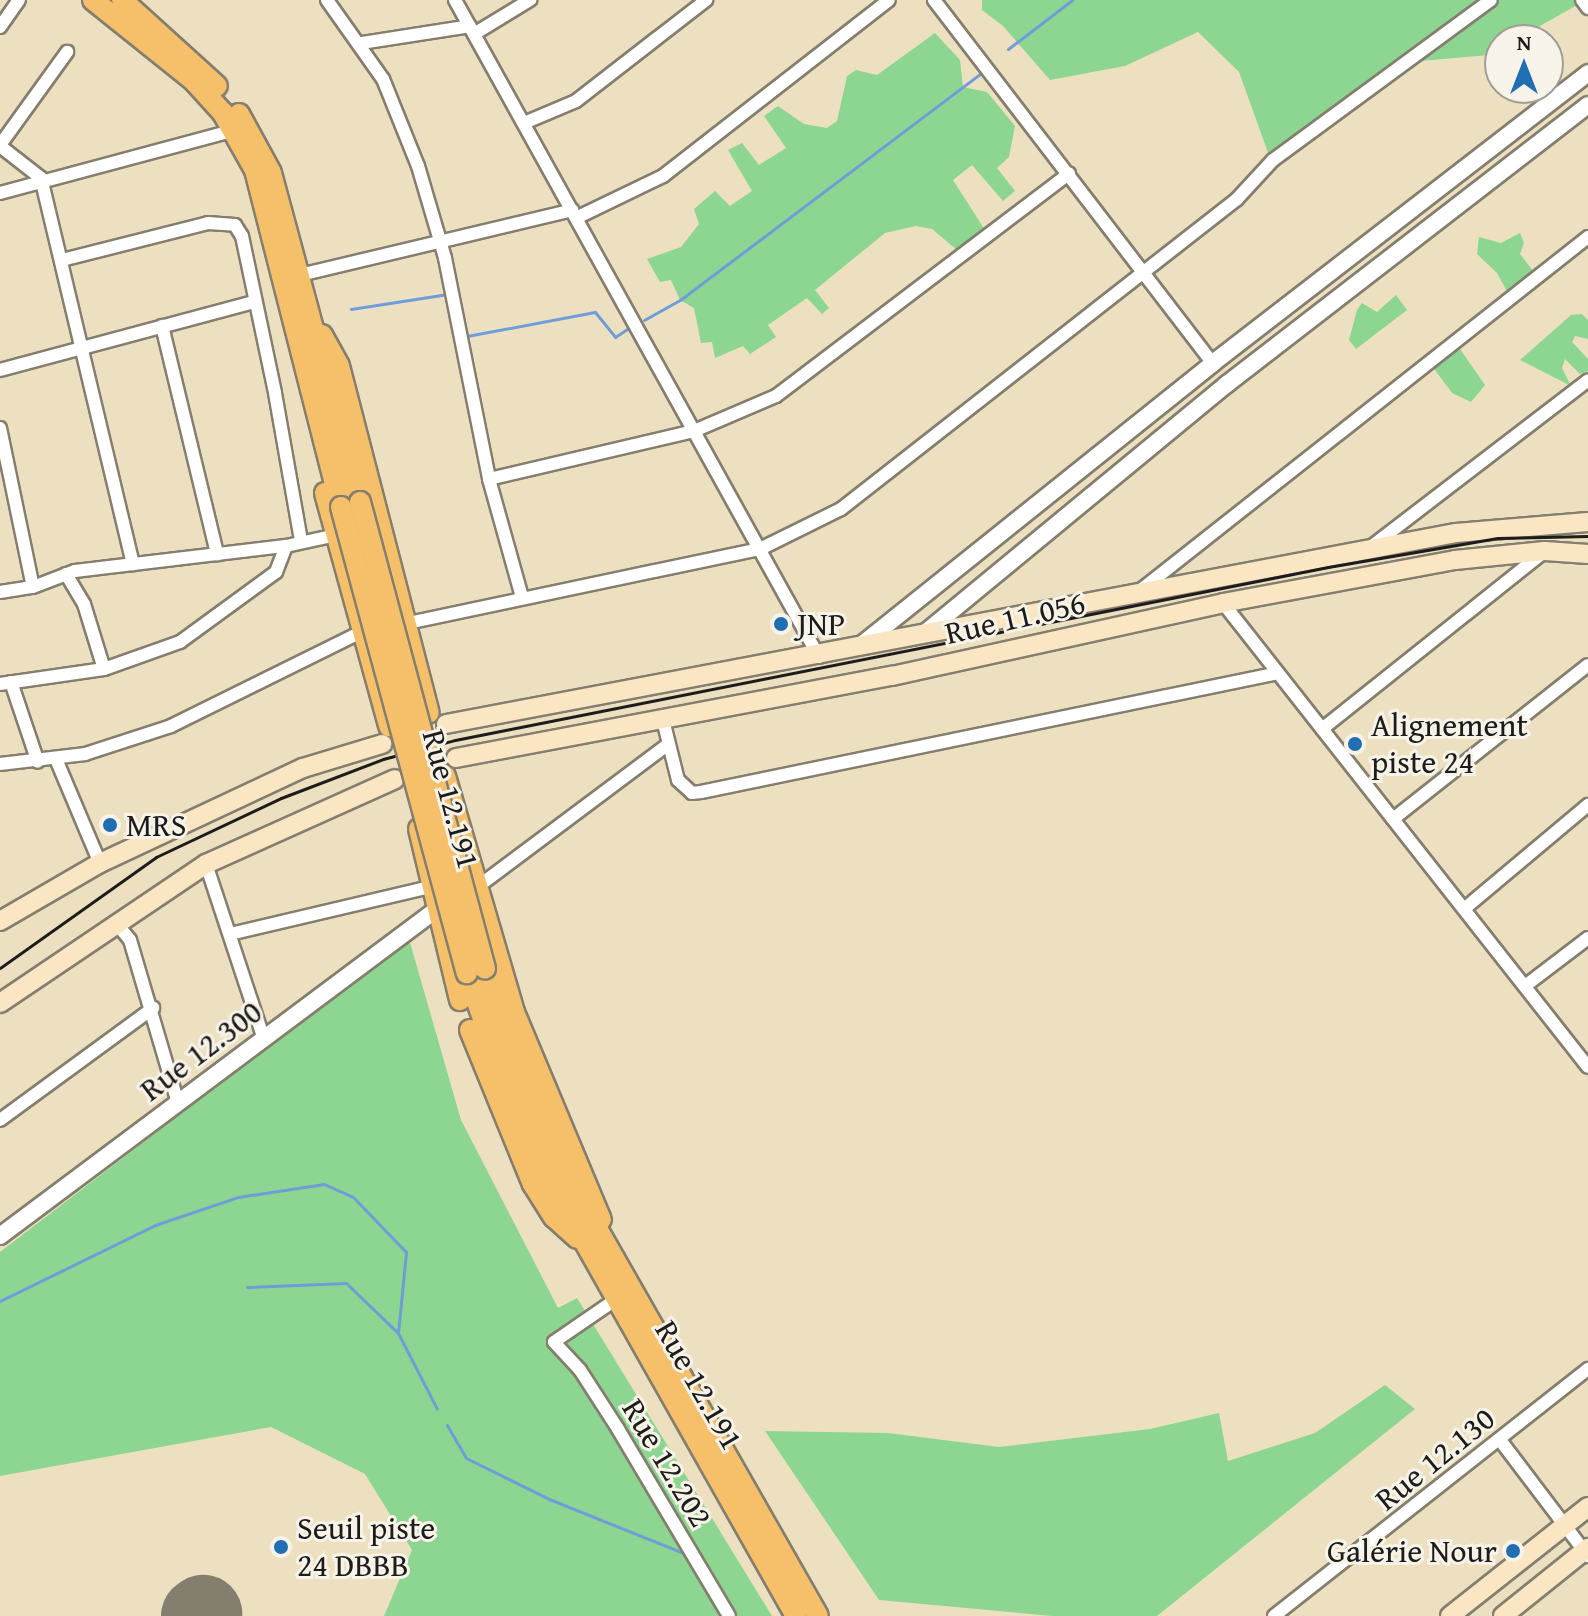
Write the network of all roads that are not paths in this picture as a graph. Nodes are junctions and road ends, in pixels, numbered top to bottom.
1 (19, 0) edge
2 (93, 0) edge
3 (122, 0) edge
4 (327, 0) edge
5 (455, 0) edge
6 (530, 0) edge
7 (706, 0) edge
8 (889, 0) edge
9 (934, 0) edge
10 (1491, 0) edge
11 (1582, 0) edge
12 (1588, 8) edge
13 (0, 27) edge
14 (472, 30) junction
15 (362, 43) junction
16 (67, 52) dead end
17 (1588, 73) edge
18 (1588, 105) edge
19 (524, 123) junction
20 (235, 130) junction
21 (0, 146) edge
22 (1069, 174) junction
23 (41, 178) junction
24 (0, 193) edge
25 (574, 214) junction
26 (1588, 237) edge
27 (441, 241) junction
28 (62, 260) junction
29 (1143, 272) junction
30 (300, 275) junction
31 (254, 302) junction
32 (303, 325) junction
33 (162, 326) junction
34 (80, 348) junction
35 (1213, 363) junction
36 (0, 370) edge
37 (1588, 380) edge
38 (0, 428) edge
39 (694, 431) junction
40 (3, 454) edge
41 (489, 479) junction
42 (1587, 521) edge
43 (336, 535) junction
44 (301, 541) junction
45 (286, 546) junction
46 (760, 549) junction
47 (1367, 550) junction
48 (1545, 551) junction
49 (217, 554) junction
50 (1588, 554) edge
51 (133, 564) junction
52 (66, 574) junction
53 (33, 587) junction
54 (1142, 589) junction
55 (0, 592) edge
56 (522, 597) junction
57 (1223, 603) junction
58 (408, 623) junction
59 (361, 632) junction
60 (926, 632) junction
61 (860, 646) junction
62 (819, 657) junction
63 (1588, 665) edge
64 (104, 669) junction
65 (1278, 673) junction
66 (5, 683) edge
67 (438, 718) junction
68 (663, 720) junction
69 (1322, 729) junction
70 (385, 735) junction
71 (667, 745) junction
72 (56, 759) junction
73 (38, 762) junction
74 (0, 764) edge
75 (450, 767) junction
76 (403, 782) junction
77 (1588, 805) edge
78 (1393, 819) junction
79 (100, 863) junction
80 (206, 864) junction
81 (480, 885) junction
82 (431, 887) junction
83 (1464, 909) junction
84 (436, 910) junction
85 (0, 919) edge
86 (115, 922) junction
87 (230, 934) junction
88 (1588, 938) edge
89 (1525, 986) junction
90 (0, 1003) edge
91 (153, 1008) junction
92 (264, 1039) junction
93 (1588, 1067) edge
94 (178, 1103) junction
95 (0, 1120) edge
96 (0, 1236) edge
97 (595, 1240) junction
98 (615, 1300) junction
99 (1588, 1369) edge
100 (1500, 1440) junction
101 (1588, 1507) edge
102 (1562, 1527) junction
103 (1587, 1552) edge
104 (1484, 1589) junction
105 (729, 1616) edge
106 (796, 1616) edge
107 (818, 1616) edge
108 (1274, 1616) edge
109 (1450, 1616) edge
110 (1503, 1616) edge

1 - 13 street
2 - 20 main road, Rue 12.191
3 - 30 main road, Rue 12.191
4 - 15 street
5 - 14 street
6 - 14 street
7 - 19 street
8 - 25 street
9 - 22 street
10 - 29 street
11 - 12 street
14 - 15 street
14 - 19 street
15 - 27 street
16 - 21 street
17 - 35 street
18 - 60 street
19 - 25 street
20 - 23 street
20 - 32 main road, Rue 12.191
21 - 23 street
22 - 29 street
22 - 39 street
23 - 24 street
23 - 28 street
25 - 27 street
25 - 39 street
26 - 54 street
27 - 30 street
27 - 41 street
28 - 31 street
28 - 34 street
29 - 35 street
29 - 46 street
30 - 32 main road, Rue 12.191
31 - 33 street
31 - 44 street
32 - 43 main road
32 - 58 main road
32 - 97 main road, Rue 12.191, bridge
33 - 34 street
33 - 49 street
34 - 36 street
34 - 51 street
35 - 61 street
37 - 47 street
38 - 40 street
39 - 41 street
39 - 46 street
40 - 53 street
41 - 56 street
42 - 47 main road
43 - 44 street
43 - 59 main road
44 - 45 street
45 - 49 street
45 - 64 street
46 - 56 street
46 - 62 street
47 - 54 main road
48 - 50 main road, Rue 11.056
48 - 57 main road, Rue 11.056
48 - 69 street
49 - 51 street
51 - 52 street
52 - 53 street
52 - 64 street
53 - 55 street
54 - 60 main road
56 - 58 street
57 - 65 street
57 - 68 main road, Rue 11.056
58 - 67 main road
59 - 70 main road
59 - 72 street
60 - 61 main road
61 - 62 main road
62 - 67 main road
63 - 78 street
64 - 66 street
65 - 69 street
65 - 71 street
66 - 73 street
67 - 70 main road
67 - 75 main road
68 - 71 street
68 - 75 main road, Rue 11.056
69 - 78 street
70 - 76 main road
70 - 79 main road
71 - 81 street
72 - 73 street
72 - 79 street
73 - 74 street
75 - 76 main road
75 - 81 main road
76 - 80 main road
76 - 82 main road
77 - 83 street
78 - 83 street
79 - 85 main road
80 - 86 main road
80 - 87 street
81 - 97 main road
82 - 84 main road
82 - 87 street
83 - 89 street
84 - 92 street, Rue 12.300
84 - 97 main road
86 - 90 main road
86 - 91 street
87 - 92 street
88 - 89 street
89 - 93 street
91 - 94 street
91 - 95 street
92 - 94 street, Rue 12.300
94 - 96 street, Rue 12.300
97 - 98 main road, Rue 12.191
97 - 107 main road, Rue 12.191
98 - 105 street, Rue 12.202
98 - 106 main road, Rue 12.191
99 - 100 street, Rue 12.130
100 - 102 street
100 - 108 street, Rue 12.130
101 - 102 main road
102 - 103 street
102 - 104 main road
103 - 110 main road
104 - 109 main road
104 - 110 main road

